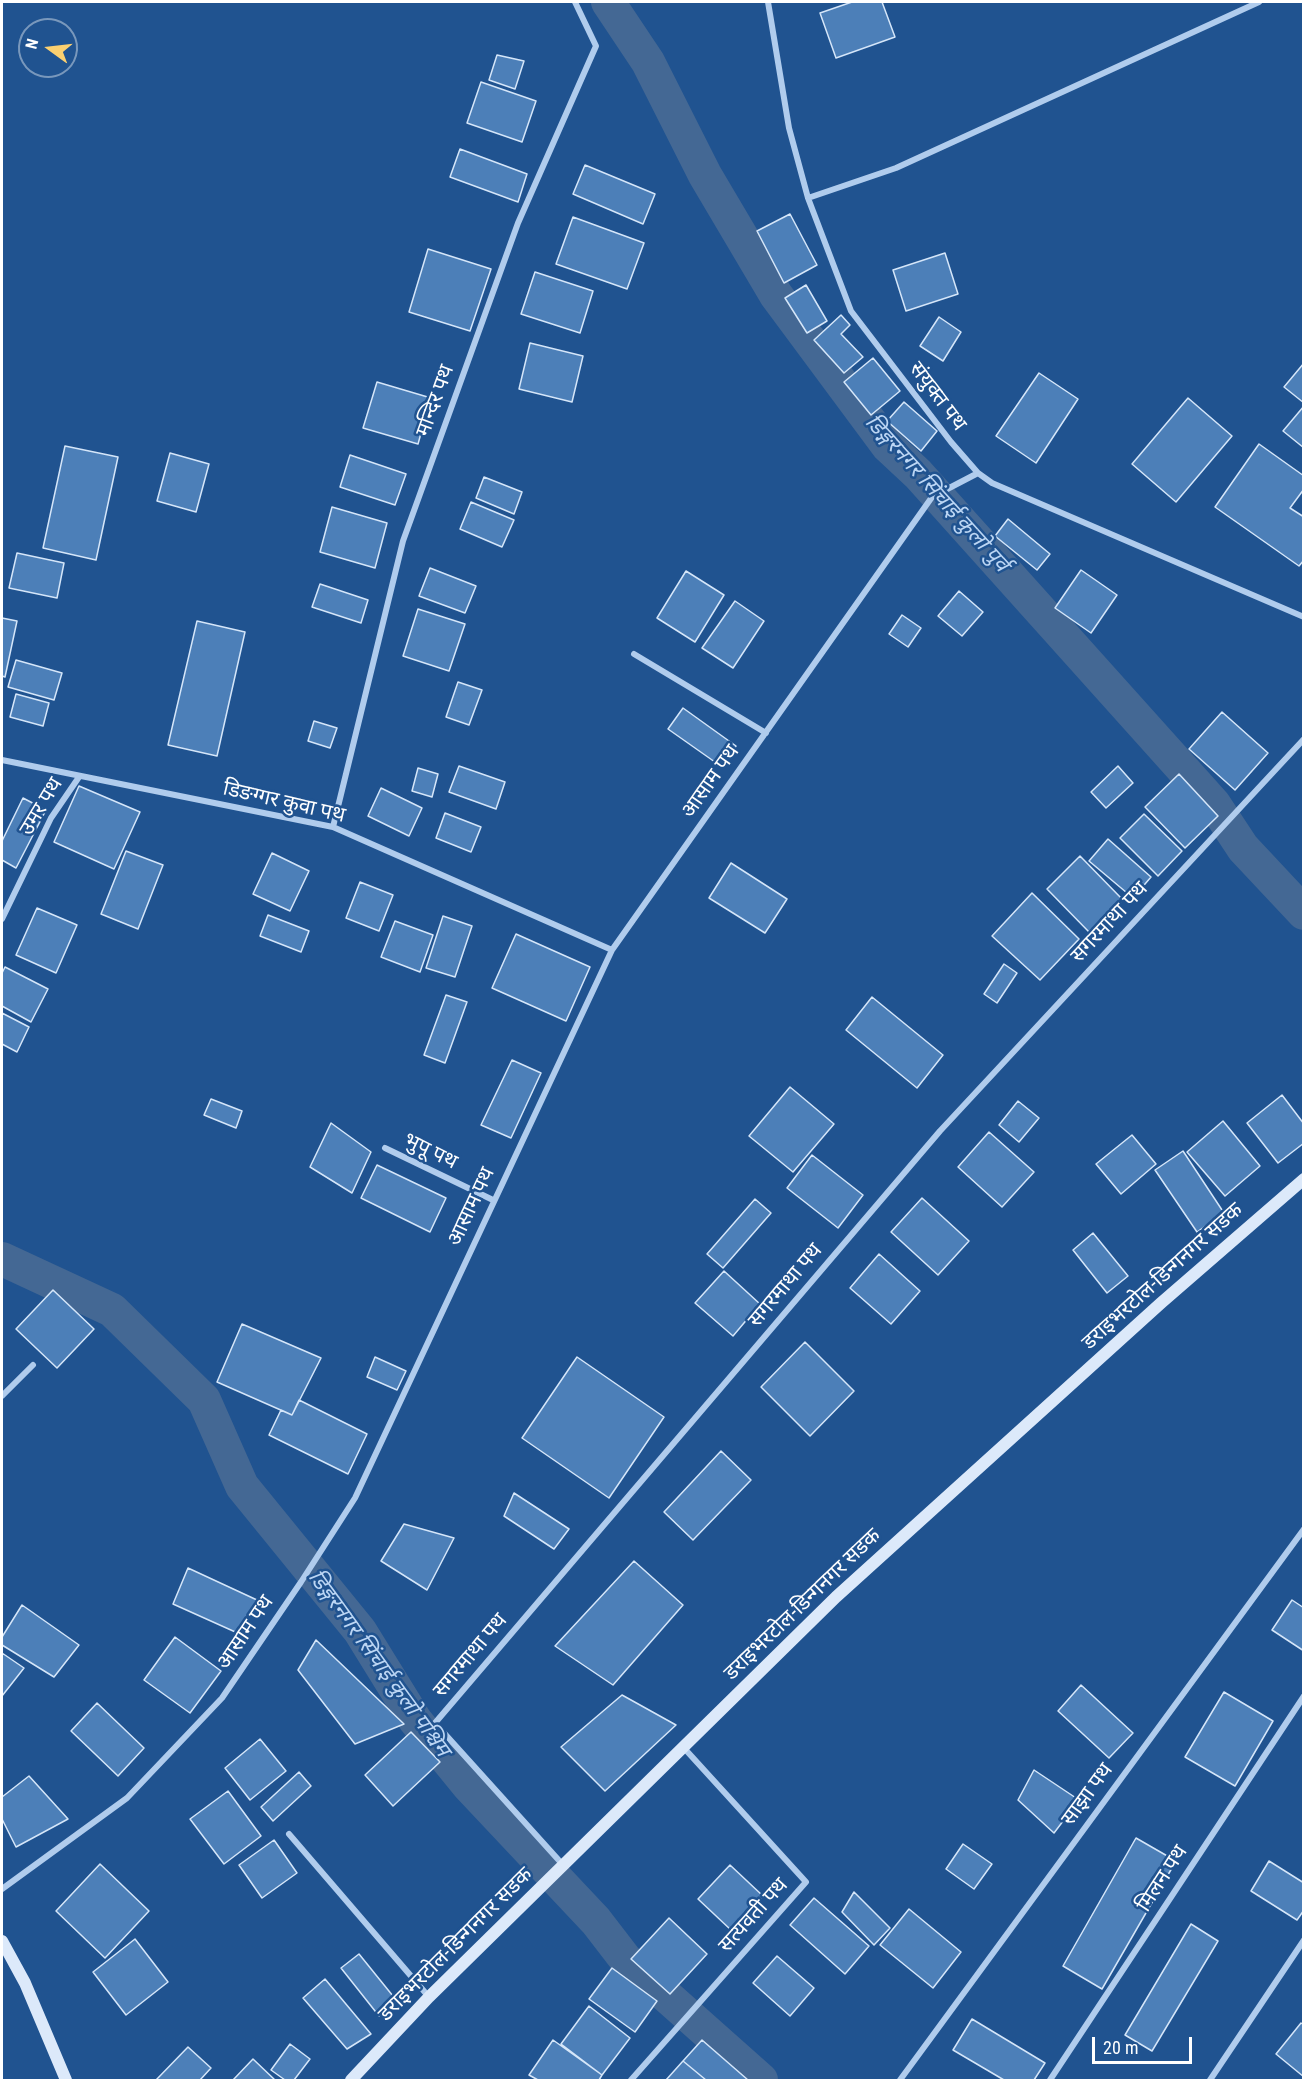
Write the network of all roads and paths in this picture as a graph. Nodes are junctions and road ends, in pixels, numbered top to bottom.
1 (575, 2) edge
2 (768, 2) edge
3 (1259, 2) edge
4 (808, 198) junction
5 (977, 474) junction
6 (1304, 617) edge
7 (634, 654) dead end
8 (766, 733) junction
9 (1304, 739) edge
10 (2, 760) edge
11 (79, 777) junction
12 (333, 827) junction
13 (2, 919) edge
14 (612, 950) junction
15 (385, 1148) dead end
16 (1304, 1179) edge
17 (494, 1200) junction
18 (33, 1365) dead end
19 (2, 1396) edge
20 (1304, 1528) edge
21 (1304, 1696) edge
22 (684, 1748) junction
23 (289, 1834) dead end
24 (559, 1870) junction
25 (2, 1889) edge
26 (1304, 1940) edge
27 (2, 1941) edge
28 (429, 1997) junction
29 (66, 2080) edge
30 (351, 2080) edge
31 (631, 2080) edge
32 (900, 2080) edge
33 (1050, 2080) edge
34 (1210, 2080) edge

1 - 12 street, मन्दिर पथ
2 - 4 street, संयुक्त पथ
3 - 4 street
4 - 5 street, संयुक्त पथ
5 - 6 street, संयुक्त पथ
5 - 8 street, आसाम पथ
7 - 8 street
8 - 14 street, आसाम पथ
9 - 24 street, सगरमाथा पथ
10 - 11 street, डिङग्गर कुवा पथ
11 - 12 street, डिङग्गर कुवा पथ
11 - 13 street, उमर पथ
12 - 14 street, डिङग्गर कुवा पथ
14 - 17 street, आसाम पथ
15 - 17 street, भुपू पथ
16 - 22 street, डराइभरटोल-डिन्गनगर सडक
17 - 25 street, आसाम पथ
18 - 19 street
20 - 32 street, साझा पथ
21 - 33 street, मिलन पथ
22 - 24 street, डराइभरटोल-डिन्गनगर सडक
22 - 31 street, सत्यवती पथ
23 - 28 street
24 - 28 street, डराइभरटोल-डिन्गनगर सडक
26 - 34 street
27 - 29 street
28 - 30 street, डराइभरटोल-डिन्गनगर सडक

